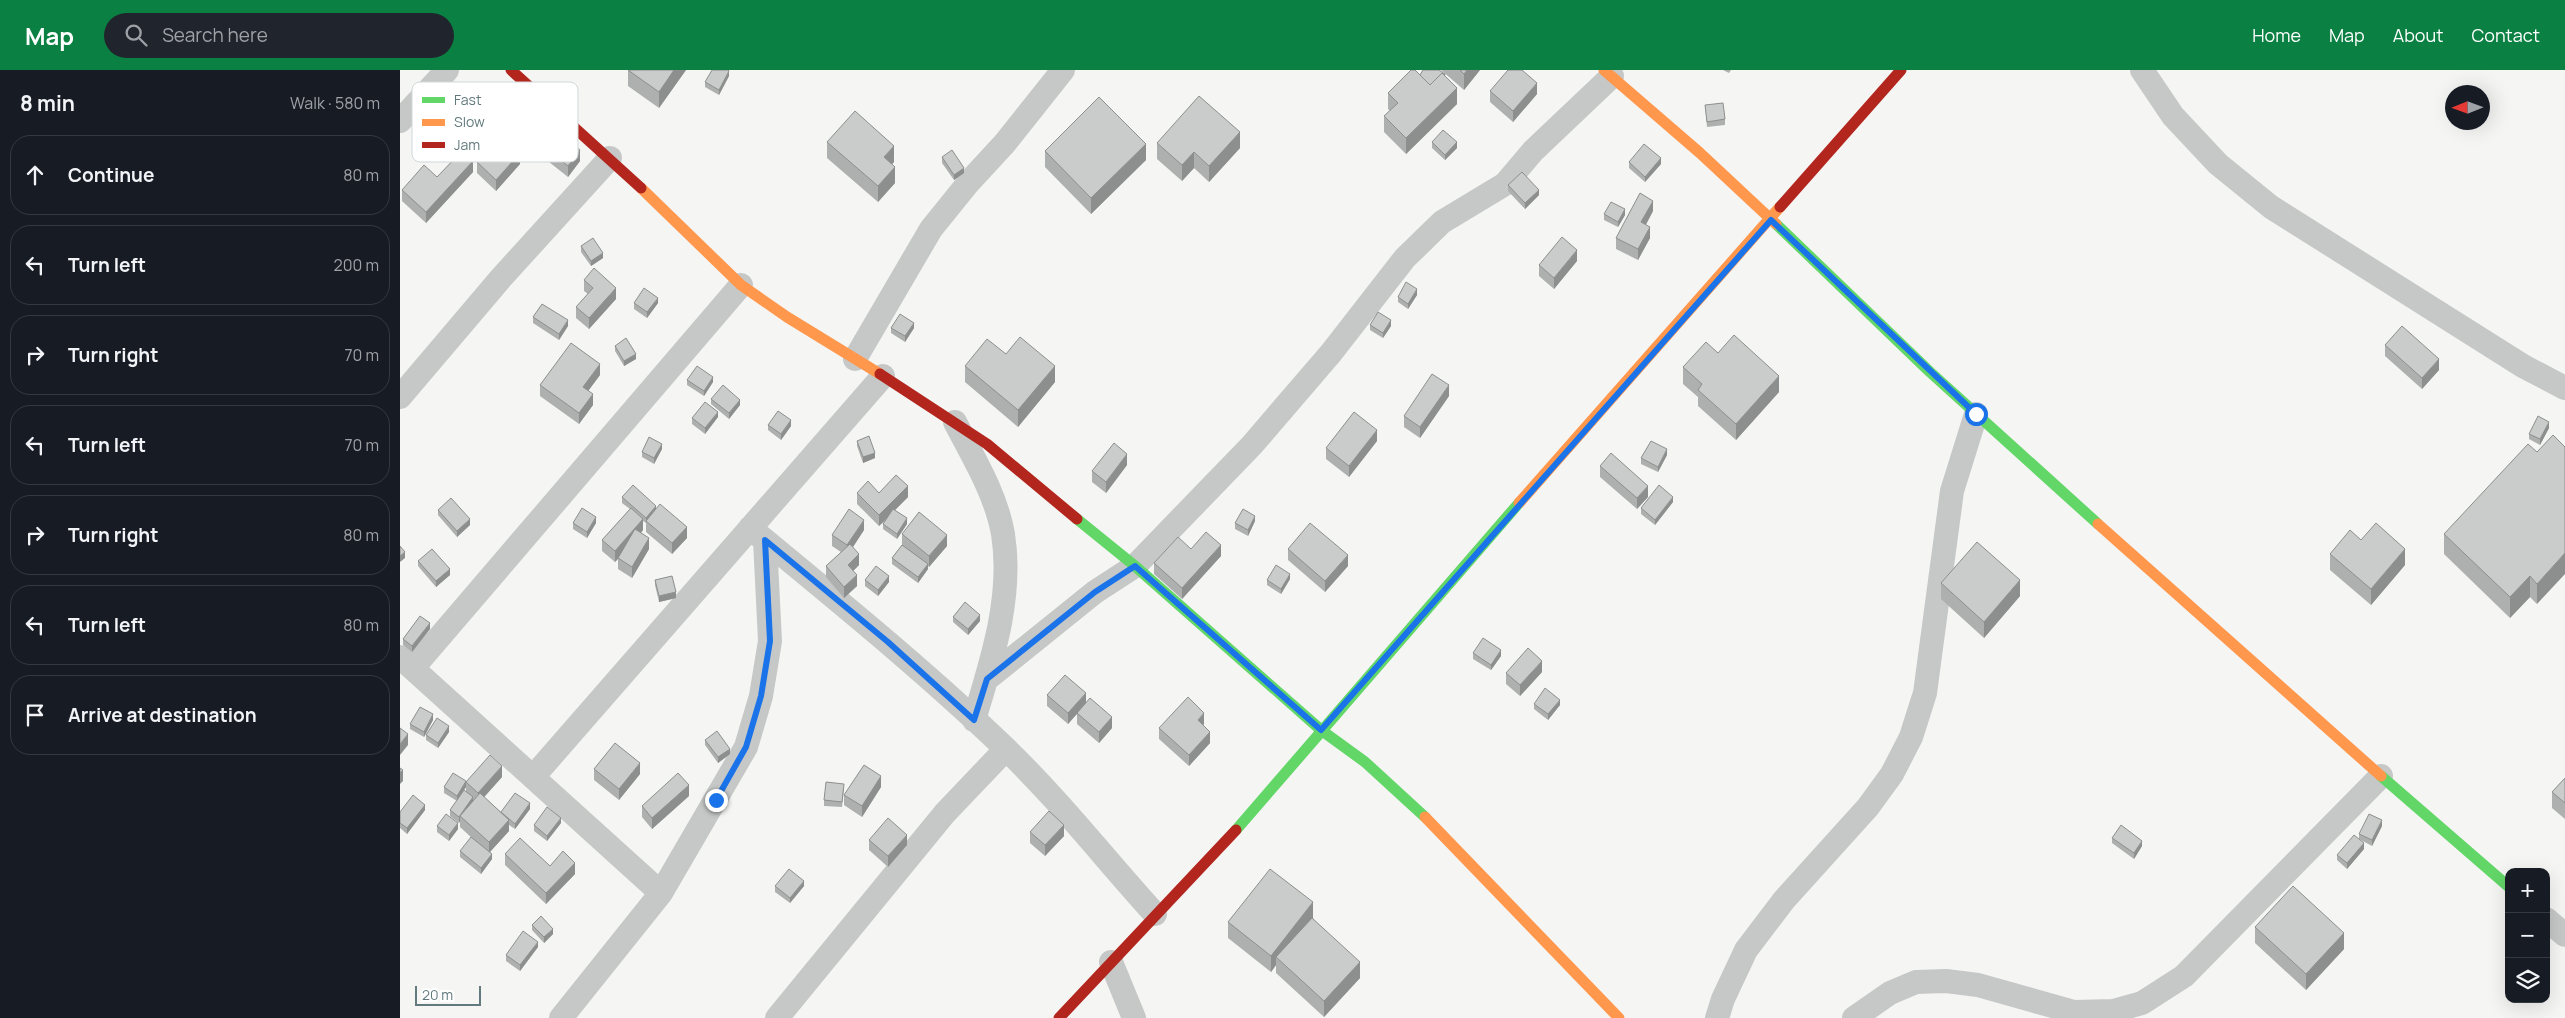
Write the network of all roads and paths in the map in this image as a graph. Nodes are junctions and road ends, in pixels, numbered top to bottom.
1 (447, 70) edge
2 (511, 70) edge
3 (1063, 70) edge
4 (1901, 70) edge
5 (2142, 70) edge
6 (1608, 73) edge
7 (436, 82) edge
8 (524, 82) edge
9 (412, 108) edge
10 (400, 121) edge
11 (578, 130) edge
12 (610, 158) junction
13 (1771, 220) junction
14 (741, 285) junction
15 (855, 360) junction
16 (883, 376) junction
17 (2565, 388) edge
18 (400, 397) edge
19 (1976, 414) junction
20 (955, 422) junction
21 (757, 534) junction
22 (1135, 566) junction
23 (406, 663) edge
24 (987, 679) junction
25 (974, 720) junction
26 (1321, 730) junction
27 (1006, 749) junction
28 (2381, 776) junction
29 (533, 777) junction
30 (2505, 884) edge
31 (661, 893) junction
32 (1155, 914) junction
33 (2550, 923) edge
34 (2565, 936) edge
35 (1111, 962) junction
36 (561, 1018) edge
37 (777, 1018) edge
38 (1059, 1018) edge
39 (1134, 1018) edge
40 (1619, 1018) edge
41 (1717, 1018) edge
42 (1854, 1018) edge

1 - 7 street
2 - 8 street
3 - 15 street
4 - 13 street
5 - 17 street
6 - 13 street
6 - 22 street
9 - 10 street
11 - 12 street
12 - 14 street
12 - 18 street
13 - 19 street
13 - 26 street
14 - 15 street
14 - 23 street
15 - 16 street
16 - 20 street
16 - 21 street
19 - 28 street
19 - 41 street
20 - 22 street
20 - 24 street
21 - 25 street
21 - 29 street
21 - 31 street
22 - 24 street
22 - 26 street
23 - 29 street
24 - 25 street
25 - 27 street
26 - 32 street
26 - 40 street
27 - 32 street
27 - 37 street
28 - 30 street
28 - 42 street
29 - 31 street
31 - 36 street
32 - 35 street
33 - 34 street
35 - 38 street
35 - 39 street

